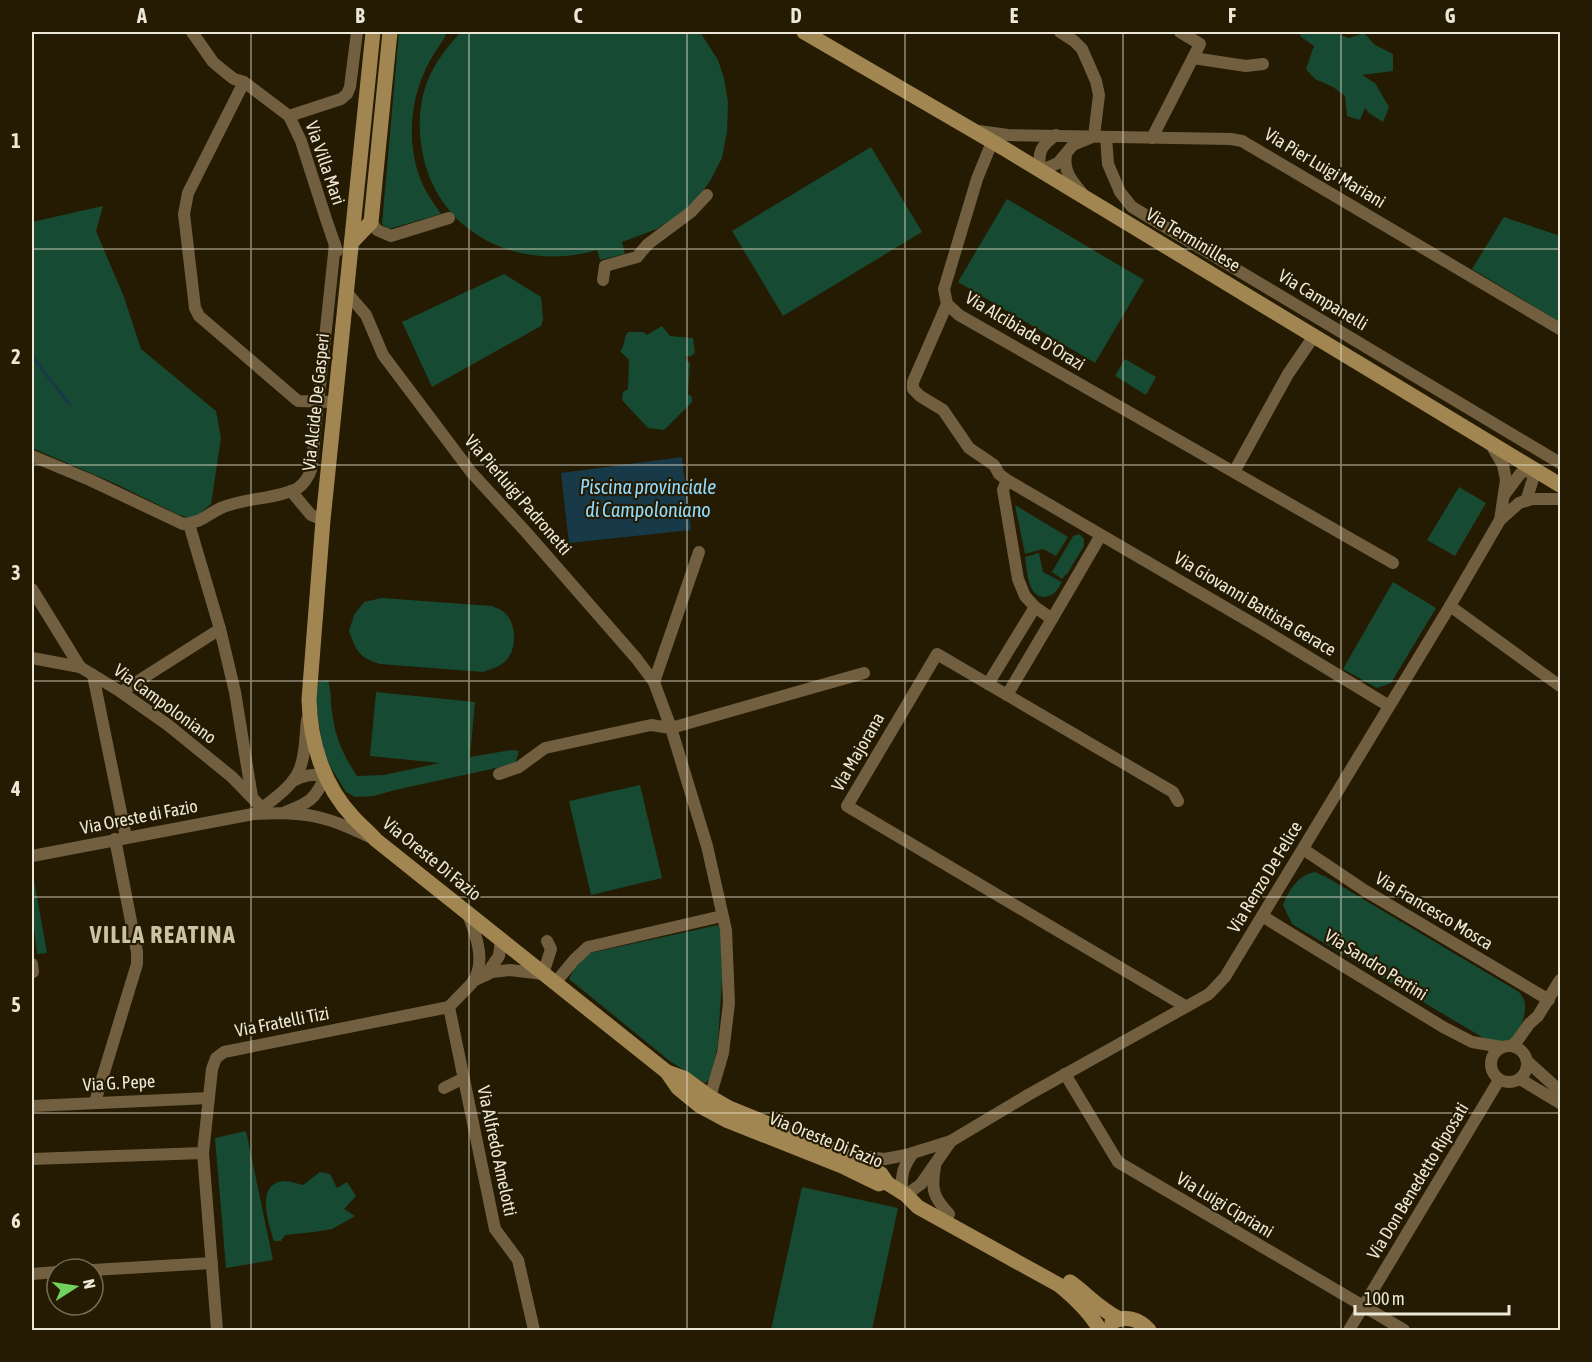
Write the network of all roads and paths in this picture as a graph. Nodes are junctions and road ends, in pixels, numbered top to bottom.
1 (192, 32) edge
2 (357, 32) edge
3 (374, 32) edge
4 (390, 32) edge
5 (804, 32) edge
6 (1060, 32) edge
7 (1180, 32) edge
8 (1193, 58) junction
9 (1263, 64) dead end
10 (244, 82) junction
11 (289, 116) junction
12 (972, 130) junction
13 (1056, 135) junction
14 (1100, 137) junction
15 (1152, 138) junction
16 (992, 142) junction
17 (1066, 155) junction
18 (1040, 171) junction
19 (707, 195) dead end
20 (1089, 200) junction
21 (449, 218) dead end
22 (371, 222) junction
23 (352, 242) junction
24 (335, 244) junction
25 (603, 280) dead end
26 (347, 286) junction
27 (947, 304) junction
28 (1560, 329) edge
29 (1314, 336) junction
30 (317, 402) junction
31 (335, 402) junction
32 (1488, 440) junction
33 (32, 456) edge
34 (1560, 463) edge
35 (1532, 467) junction
36 (1234, 472) junction
37 (1007, 480) junction
38 (1560, 485) edge
39 (291, 491) junction
40 (1504, 495) junction
41 (1560, 500) edge
42 (1526, 501) junction
43 (323, 520) junction
44 (1500, 520) junction
45 (189, 524) junction
46 (1101, 535) junction
47 (699, 552) dead end
48 (1393, 563) dead end
49 (32, 589) edge
50 (1450, 606) junction
51 (1035, 607) junction
52 (1052, 619) junction
53 (220, 629) junction
54 (32, 658) edge
55 (80, 667) junction
56 (864, 673) dead end
57 (93, 675) junction
58 (654, 682) junction
59 (988, 684) junction
60 (1560, 686) edge
61 (122, 692) junction
62 (1007, 695) junction
63 (309, 699) junction
64 (1389, 706) junction
65 (671, 728) junction
66 (499, 774) dead end
67 (326, 775) junction
68 (293, 781) junction
69 (252, 797) junction
70 (1178, 801) dead end
71 (258, 811) junction
72 (284, 813) junction
73 (121, 838) junction
74 (376, 840) junction
75 (1303, 849) junction
76 (32, 856) edge
77 (468, 914) junction
78 (723, 916) junction
79 (1262, 916) junction
80 (501, 940) junction
81 (547, 941) dead end
82 (479, 962) junction
83 (486, 975) junction
84 (549, 978) junction
85 (1560, 980) edge
86 (473, 981) junction
87 (1549, 1000) junction
88 (1185, 1006) junction
89 (449, 1007) junction
90 (1538, 1016) junction
91 (1472, 1042) junction
92 (1507, 1047) junction
93 (1526, 1058) junction
94 (1491, 1061) junction
95 (667, 1072) junction
96 (1065, 1074) junction
97 (464, 1078) junction
98 (1520, 1079) junction
99 (1499, 1080) junction
100 (444, 1088) dead end
101 (1560, 1091) edge
102 (710, 1097) junction
103 (208, 1098) junction
104 (95, 1102) junction
105 (1560, 1102) edge
106 (32, 1106) edge
107 (951, 1141) junction
108 (203, 1153) junction
109 (913, 1153) junction
110 (843, 1154) junction
111 (32, 1160) edge
112 (935, 1165) junction
113 (887, 1183) junction
114 (904, 1193) junction
115 (949, 1214) junction
116 (212, 1263) junction
117 (105, 1269) edge
118 (1363, 1307) junction
119 (1120, 1319) junction
120 (217, 1330) edge
121 (534, 1330) edge
122 (1101, 1330) edge
123 (1149, 1330) edge
124 (1349, 1330) edge
125 (1404, 1330) edge

1 - 10 street, Via Villa Mari
2 - 11 street
3 - 23 street, Via Alcide De Gasperi
4 - 22 street
5 - 12 street, Via Terminillese
6 - 14 street, Via Campanelli
7 - 8 street
8 - 9 street
8 - 15 street
10 - 11 street, Via Villa Mari
10 - 30 street
11 - 24 street, Via Villa Mari
12 - 13 street, Via Pier Luigi Mariani
12 - 16 street, Via Terminillese
13 - 14 street, Via Pier Luigi Mariani
13 - 18 street
14 - 15 street, Via Pier Luigi Mariani
14 - 17 street
14 - 34 street, Via Campanelli
15 - 28 street, Via Pier Luigi Mariani
16 - 18 street, Via Terminillese
16 - 27 street, Via Alcibiade D'Orazi
17 - 18 street
17 - 20 street
18 - 20 street, Via Terminillese
19 - 25 street
20 - 29 street, Via Terminillese
21 - 22 street
22 - 23 street
23 - 26 street, Via Alcide De Gasperi
24 - 26 street, Via Villa Mari
24 - 30 street
26 - 31 street, Via Alcide De Gasperi
26 - 58 street, Via Pierluigi Padronetti
27 - 36 street, Via Alcibiade D'Orazi
27 - 37 street, Via Giovanni Battista Gerace
29 - 32 street, Via Terminillese
29 - 36 street
30 - 31 street
30 - 39 street
31 - 43 street, Via Alcide De Gasperi
32 - 35 street, Via Terminillese
32 - 40 street, Via Renzo De Felice
33 - 45 street
35 - 38 street, Via Terminillese
35 - 40 street
35 - 42 street
36 - 48 street, Via Alcibiade D'Orazi
37 - 46 street, Via Giovanni Battista Gerace
37 - 51 street
39 - 43 street
39 - 45 street
40 - 44 street, Via Renzo De Felice
41 - 42 street
42 - 44 street, Via Renzo De Felice
43 - 63 street, Via Alcide De Gasperi
44 - 50 street, Via Renzo De Felice
45 - 53 street
46 - 52 street
46 - 64 street, Via Giovanni Battista Gerace
47 - 58 street
49 - 55 street
50 - 60 street
50 - 64 street, Via Renzo De Felice
51 - 52 street
51 - 59 street
52 - 62 street
53 - 61 street
53 - 69 street
54 - 55 street, Via Campoloniano
55 - 57 street, Via Campoloniano
56 - 65 street
57 - 61 street, Via Campoloniano
57 - 73 street
58 - 65 street, Via Pierluigi Padronetti
59 - 62 street, Via Majorana
59 - 88 street, Via Majorana
61 - 69 street, Via Campoloniano
62 - 70 street, Via Majorana
63 - 67 street, Via Alcide De Gasperi
63 - 68 street
64 - 75 street, Via Renzo De Felice
65 - 66 street
65 - 78 street, Via Pierluigi Padronetti
67 - 68 street
67 - 72 street
67 - 74 street, Via Oreste Di Fazio
68 - 71 street
69 - 71 street, Via Campoloniano
71 - 72 street, Via Oreste di Fazio
71 - 73 street, Via Oreste di Fazio
72 - 74 street, Via Oreste di Fazio
73 - 76 street, Via Oreste di Fazio
73 - 104 street
74 - 77 street, Via Oreste Di Fazio
75 - 79 street, Via Renzo De Felice
75 - 87 street, Via Francesco Mosca
77 - 80 street, Via Oreste Di Fazio
77 - 82 street
78 - 84 street
78 - 102 street, Via Pierluigi Padronetti
79 - 88 street, Via Renzo De Felice
79 - 91 street, Via Sandro Pertini
80 - 82 street
80 - 83 street
80 - 84 street, Via Oreste Di Fazio
81 - 84 street
82 - 86 street
83 - 84 street
83 - 86 street
84 - 95 street, Via Oreste Di Fazio
85 - 87 street
86 - 89 street
87 - 90 street
88 - 96 street, Via Renzo De Felice
89 - 97 street, Via Alfredo Amelotti
89 - 103 street, Via Fratelli Tizi
90 - 92 street
90 - 93 street
91 - 92 street, Via Sandro Pertini
91 - 94 street, Via Sandro Pertini
92 - 93 street
92 - 94 street
93 - 98 street
93 - 101 street
94 - 99 street
95 - 102 street, Via Oreste Di Fazio
95 - 113 street, Via Oreste Di Fazio
96 - 107 street, Via Renzo De Felice
96 - 118 street, Via Luigi Cipriani
97 - 100 street
97 - 121 street, Via Alfredo Amelotti
98 - 99 street
98 - 105 street
99 - 118 street, Via Don Benedetto Riposati
102 - 110 street, Via Oreste Di Fazio
103 - 104 street, Via G. Pepe
103 - 108 street, Via Fratelli Tizi
104 - 106 street, Via G. Pepe
107 - 109 street
107 - 112 street
108 - 111 street
108 - 116 street, Via Fratelli Tizi
109 - 110 street
109 - 114 street
110 - 113 street, Via Oreste Di Fazio
112 - 114 street
112 - 115 street
113 - 114 street
114 - 115 street
114 - 122 street
115 - 119 street
116 - 117 street
116 - 120 street, Via Fratelli Tizi
118 - 124 street, Via Don Benedetto Riposati
118 - 125 street, Via Luigi Cipriani
119 - 122 street
119 - 123 street

